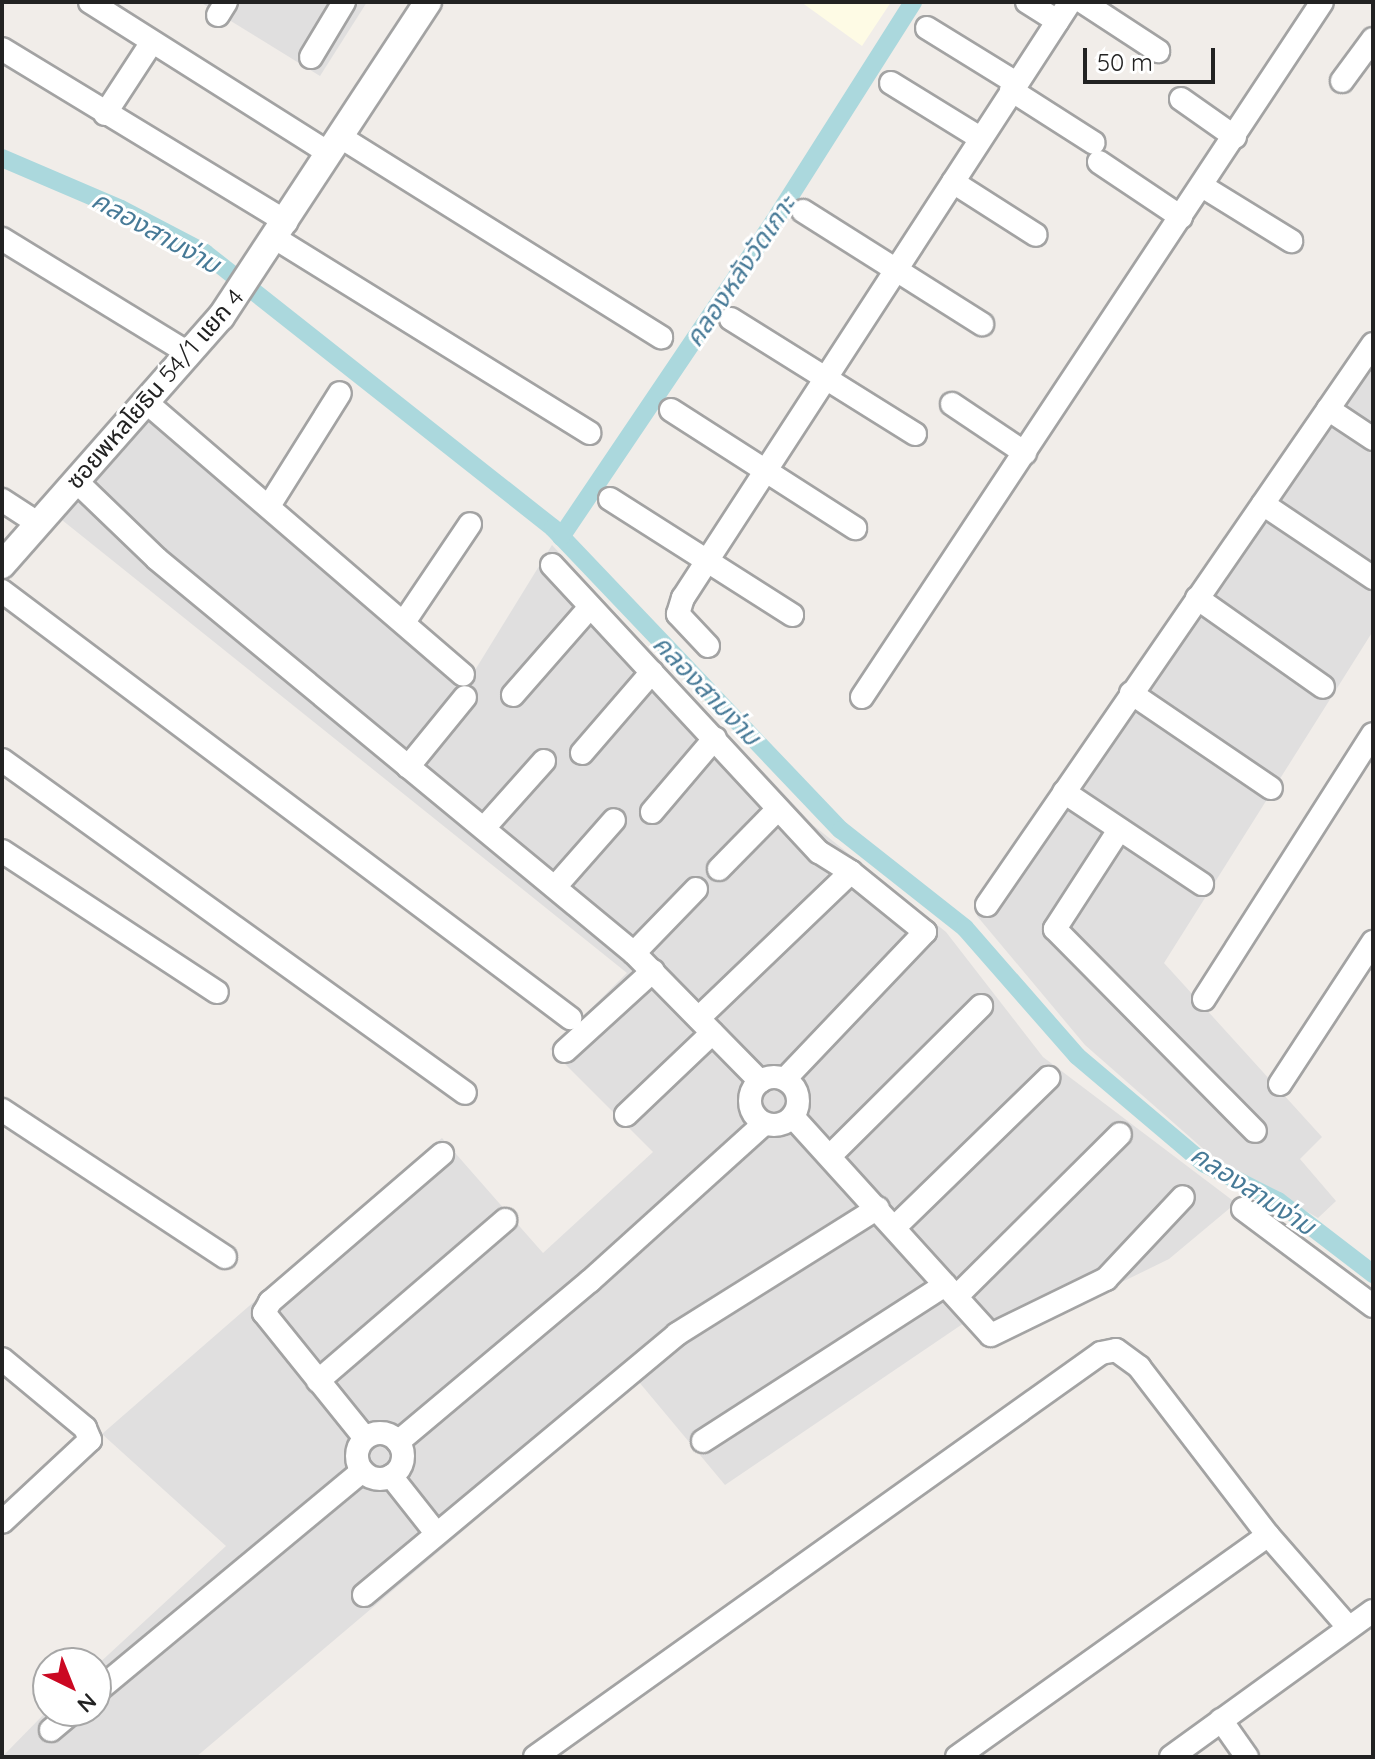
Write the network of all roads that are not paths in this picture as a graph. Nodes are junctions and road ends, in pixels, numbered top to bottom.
1 (90, 2) edge
2 (344, 2) edge
3 (428, 2) edge
4 (1027, 2) edge
5 (1083, 2) edge
6 (1322, 2) edge
7 (1063, 11) edge
8 (927, 28) dead end
9 (1373, 39) edge
10 (152, 42) junction
11 (2, 49) edge
12 (1158, 51) dead end
13 (311, 57) dead end
14 (1342, 81) dead end
15 (891, 83) dead end
16 (1014, 86) junction
17 (1181, 99) dead end
18 (105, 114) junction
19 (1235, 137) junction
20 (980, 138) junction
21 (334, 144) junction
22 (953, 182) junction
23 (1202, 186) junction
24 (803, 211) dead end
25 (1181, 217) junction
26 (281, 230) junction
27 (1036, 235) dead end
28 (2, 239) edge
29 (1291, 241) dead end
30 (895, 270) junction
31 (731, 319) dead end
32 (982, 324) dead end
33 (661, 337) dead end
34 (1373, 344) edge
35 (188, 353) junction
36 (826, 377) junction
37 (340, 393) dead end
38 (146, 402) junction
39 (952, 404) dead end
40 (1328, 409) junction
41 (671, 410) dead end
42 (590, 433) dead end
43 (915, 434) dead end
44 (1373, 439) edge
45 (1025, 453) junction
46 (767, 470) junction
47 (76, 481) junction
48 (610, 499) dead end
49 (2, 500) edge
50 (1263, 504) junction
51 (269, 506) junction
52 (39, 524) junction
53 (470, 524) dead end
54 (855, 528) dead end
55 (708, 562) junction
56 (2, 565) edge
57 (552, 565) dead end
58 (1373, 578) edge
59 (2, 591) edge
60 (1197, 598) junction
61 (590, 607) junction
62 (792, 615) dead end
63 (404, 622) junction
64 (708, 646) dead end
65 (652, 672) junction
66 (1323, 687) dead end
67 (1131, 693) junction
68 (513, 695) dead end
69 (862, 697) dead end
70 (1373, 734) edge
71 (715, 738) junction
72 (582, 753) dead end
73 (2, 760) edge
74 (544, 761) dead end
75 (408, 767) junction
76 (1271, 788) dead end
77 (1064, 792) junction
78 (778, 809) junction
79 (652, 812) dead end
80 (614, 820) dead end
81 (484, 828) junction
82 (1119, 830) junction
83 (2, 851) edge
84 (719, 869) dead end
85 (851, 872) junction
86 (1202, 884) dead end
87 (555, 887) junction
88 (696, 889) dead end
89 (987, 905) dead end
90 (1373, 942) edge
91 (634, 953) junction
92 (653, 971) junction
93 (217, 992) dead end
94 (1204, 999) dead end
95 (981, 1006) dead end
96 (570, 1018) dead end
97 (706, 1026) junction
98 (565, 1051) dead end
99 (1048, 1078) dead end
100 (785, 1079) junction
101 (760, 1081) junction
102 (1280, 1084) dead end
103 (465, 1093) dead end
104 (2, 1110) edge
105 (626, 1115) dead end
106 (793, 1117) junction
107 (764, 1124) junction
108 (1255, 1131) dead end
109 (1120, 1134) dead end
110 (442, 1154) dead end
111 (830, 1156) junction
112 (1183, 1197) dead end
113 (878, 1208) junction
114 (1243, 1209) dead end
115 (505, 1220) dead end
116 (895, 1227) junction
117 (225, 1257) dead end
118 (952, 1290) junction
119 (1373, 1306) edge
120 (2, 1359) edge
121 (318, 1381) junction
122 (365, 1438) junction
123 (703, 1441) dead end
124 (398, 1442) junction
125 (362, 1471) junction
126 (391, 1476) junction
127 (4, 1516) edge
128 (436, 1533) junction
129 (1268, 1535) junction
130 (364, 1595) dead end
131 (1373, 1611) edge
132 (1349, 1628) junction
133 (112, 1679) edge
134 (1221, 1720) junction
135 (55, 1727) edge
136 (51, 1730) dead end
137 (535, 1757) edge
138 (957, 1757) edge
139 (1171, 1757) edge
140 (1247, 1757) edge

1 - 10 street
2 - 13 street
3 - 21 street, ซอยพหลโยธิน 54/1 แยก 4
4 - 7 street
5 - 12 street
6 - 19 street
7 - 16 street
8 - 16 street
9 - 14 street
10 - 18 street
10 - 21 street
11 - 18 street
15 - 20 street
16 - 20 street
16 - 25 street
17 - 19 street
18 - 26 street
19 - 23 street
20 - 22 street
21 - 26 street, ซอยพหลโยธิน 54/1 แยก 4
21 - 33 street
22 - 27 street
22 - 30 street
23 - 25 street
23 - 29 street
24 - 30 street
25 - 45 street
26 - 35 street, ซอยพหลโยธิน 54/1 แยก 4
26 - 42 street
28 - 35 street
30 - 32 street
30 - 36 street
31 - 36 street
34 - 40 street
35 - 38 street, ซอยพหลโยธิน 54/1 แยก 4
36 - 43 street
36 - 46 street
37 - 51 street
38 - 47 street, ซอยพหลโยธิน 54/1 แยก 4
38 - 51 street
39 - 45 street
40 - 44 street
40 - 50 street
41 - 46 street
45 - 69 street
46 - 54 street
46 - 55 street
47 - 52 street, ซอยพหลโยธิน 54/1 แยก 4
47 - 75 street
48 - 55 street
49 - 52 street
50 - 58 street
50 - 60 street
51 - 63 street
52 - 56 street, ซอยพหลโยธิน 54/1 แยก 4
53 - 63 street
55 - 62 street
55 - 64 street
57 - 61 street
59 - 96 street
60 - 66 street
60 - 67 street
61 - 65 street
61 - 68 street
63 - 75 street
65 - 71 street
65 - 72 street
67 - 76 street
67 - 77 street
70 - 94 street
71 - 78 street
71 - 79 street
73 - 103 street
74 - 81 street
75 - 81 street
77 - 82 street
77 - 89 street
78 - 84 street
78 - 85 street
80 - 87 street
81 - 87 street
82 - 86 street
82 - 108 street
83 - 93 street
85 - 97 street
85 - 100 street
87 - 91 street
88 - 91 street
90 - 102 street
91 - 92 street
92 - 97 street
92 - 98 street
95 - 111 street
97 - 101 street
97 - 105 street
99 - 116 street
100 - 101 street
100 - 106 street
101 - 107 street
104 - 117 street
106 - 107 street
106 - 111 street
107 - 124 street
109 - 118 street
110 - 121 street
111 - 113 street
112 - 118 street
113 - 116 street
113 - 128 street
114 - 119 street
115 - 121 street
116 - 118 street
118 - 123 street
120 - 127 street
121 - 122 street
122 - 124 street
122 - 125 street
124 - 126 street
125 - 126 street
125 - 133 street
126 - 128 street
128 - 130 street
129 - 132 street
129 - 137 street
129 - 138 street
131 - 132 street
132 - 134 street
134 - 139 street
134 - 140 street
135 - 136 street

